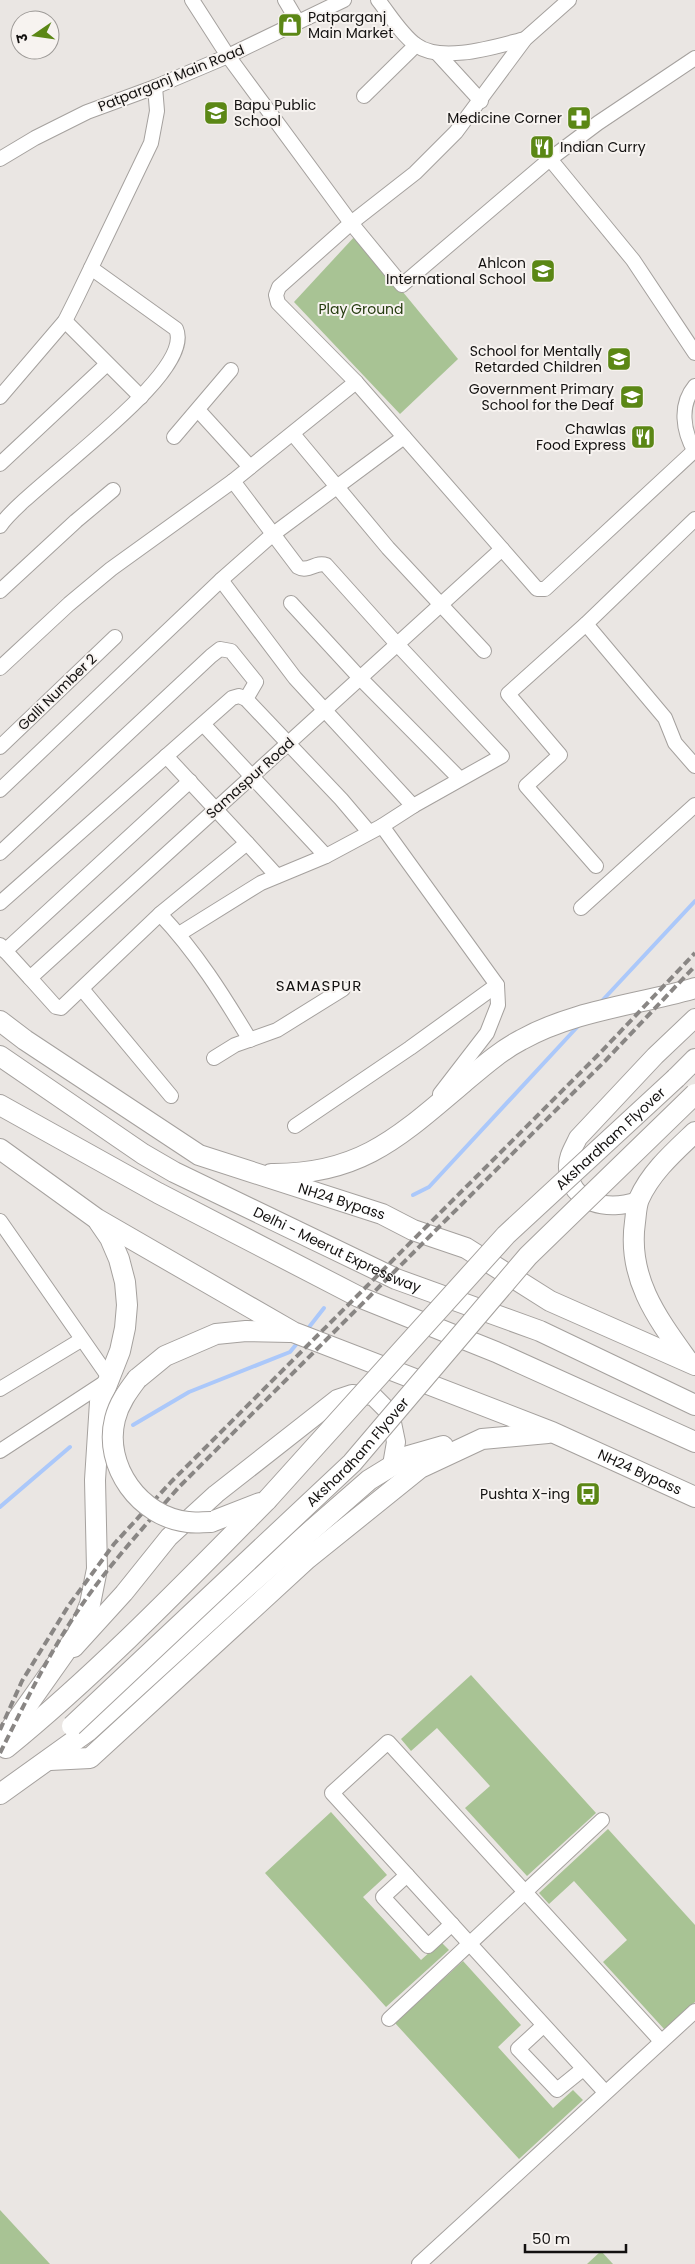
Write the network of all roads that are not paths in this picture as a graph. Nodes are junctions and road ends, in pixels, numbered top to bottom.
1 (192, 0) edge
2 (285, 0) edge
3 (344, 0) edge
4 (378, 0) edge
5 (569, 0) edge
6 (298, 22) junction
7 (526, 39) junction
8 (416, 45) junction
9 (437, 53) junction
10 (228, 56) junction
11 (695, 58) edge
12 (155, 87) junction
13 (364, 96) dead end
14 (481, 101) junction
15 (0, 159) edge
16 (550, 159) junction
17 (352, 223) junction
18 (91, 268) junction
19 (64, 321) junction
20 (695, 353) edge
21 (107, 364) junction
22 (232, 370) dead end
23 (356, 382) junction
24 (695, 386) edge
25 (0, 397) edge
26 (141, 397) junction
27 (198, 410) junction
28 (293, 434) junction
29 (174, 437) dead end
30 (404, 437) junction
31 (694, 451) edge
32 (0, 464) edge
33 (250, 467) junction
34 (233, 481) junction
35 (337, 488) junction
36 (113, 490) dead end
37 (695, 519) edge
38 (0, 526) edge
39 (272, 535) junction
40 (502, 549) junction
41 (221, 580) junction
42 (0, 591) edge
43 (291, 603) dead end
44 (441, 605) junction
45 (586, 624) junction
46 (115, 637) dead end
47 (397, 644) junction
48 (484, 651) dead end
49 (0, 668) edge
50 (360, 678) junction
51 (246, 698) junction
52 (324, 709) junction
53 (203, 724) junction
54 (288, 744) junction
55 (0, 747) edge
56 (166, 756) junction
57 (695, 766) edge
58 (251, 777) junction
59 (460, 778) junction
60 (190, 781) junction
61 (0, 790) edge
62 (695, 805) edge
63 (413, 806) junction
64 (216, 809) junction
65 (382, 826) junction
66 (369, 832) junction
67 (247, 843) junction
68 (0, 853) edge
69 (326, 856) junction
70 (596, 866) dead end
71 (277, 876) junction
72 (0, 903) edge
73 (581, 908) dead end
74 (160, 914) junction
75 (179, 934) junction
76 (3, 948) edge
77 (30, 978) junction
78 (497, 985) junction
79 (695, 988) edge
80 (82, 989) junction
81 (343, 989) dead end
82 (695, 1018) edge
83 (0, 1021) edge
84 (250, 1040) junction
85 (0, 1056) edge
86 (214, 1058) dead end
87 (695, 1059) edge
88 (695, 1094) edge
89 (171, 1096) dead end
90 (0, 1105) edge
91 (420, 1120) junction
92 (295, 1126) dead end
93 (695, 1132) edge
94 (0, 1149) edge
95 (239, 1170) junction
96 (638, 1201) junction
97 (97, 1219) junction
98 (0, 1221) edge
99 (293, 1332) junction
100 (81, 1340) junction
101 (691, 1363) edge
102 (110, 1379) junction
103 (0, 1389) edge
104 (695, 1405) edge
105 (552, 1432) junction
106 (482, 1439) junction
107 (695, 1442) edge
108 (0, 1451) edge
109 (392, 1465) junction
110 (691, 1494) edge
111 (267, 1500) junction
112 (50, 1674) junction
113 (0, 1744) edge
114 (0, 1753) edge
115 (50, 1760) junction
116 (0, 1790) edge
117 (0, 1794) edge
118 (602, 1820) dead end
119 (407, 1875) junction
120 (525, 1892) junction
121 (452, 1924) junction
122 (471, 1943) junction
123 (695, 2011) edge
124 (389, 2019) dead end
125 (544, 2026) junction
126 (660, 2041) junction
127 (583, 2069) junction
128 (605, 2092) junction
129 (419, 2264) edge

1 - 10 street
2 - 6 street
3 - 6 street, Patparganj Main Road
4 - 8 street
5 - 7 street
6 - 10 street, Patparganj Main Road
7 - 9 street
7 - 14 street
8 - 9 street
8 - 13 street
9 - 14 street
10 - 12 street, Patparganj Main Road
10 - 17 street
11 - 16 street
12 - 15 street, Patparganj Main Road
12 - 18 street
14 - 17 street
16 - 17 street
16 - 20 street
17 - 23 street
18 - 19 street
18 - 26 street
19 - 21 street
19 - 25 street
21 - 26 street
21 - 32 street
22 - 27 street
23 - 28 street
23 - 30 street
24 - 31 street
26 - 38 street
27 - 29 street
27 - 33 street
28 - 33 street
28 - 35 street
30 - 35 street
30 - 40 street
31 - 40 street
33 - 34 street
34 - 39 street
34 - 49 street
35 - 39 street
35 - 44 street
36 - 42 street
37 - 45 street
39 - 41 street
39 - 47 street
40 - 44 street, Samaspur Road
41 - 52 street
41 - 61 street
43 - 50 street
44 - 47 street, Samaspur Road
44 - 48 street
45 - 57 street
45 - 70 street
46 - 55 street, Galli Number 2
47 - 50 street, Samaspur Road
47 - 59 street
50 - 52 street, Samaspur Road
50 - 59 street
51 - 53 street
51 - 54 street
51 - 68 street
52 - 54 street, Samaspur Road
52 - 63 street
53 - 56 street
53 - 58 street
54 - 58 street, Samaspur Road
54 - 66 street
56 - 60 street
56 - 72 street
58 - 64 street, Samaspur Road
58 - 69 street
59 - 63 street
60 - 64 street
60 - 76 street
62 - 73 street
63 - 65 street
64 - 67 street
64 - 77 street, Samaspur Road
65 - 66 street
65 - 78 street
66 - 69 street
67 - 71 street
67 - 74 street
69 - 71 street
71 - 75 street
74 - 75 street
74 - 80 street
75 - 84 street
76 - 77 street
77 - 80 street
78 - 91 street
78 - 92 street
79 - 91 highway
80 - 89 street
81 - 84 street
82 - 96 main road
83 - 95 highway, NH24 Bypass
84 - 86 street
85 - 104 highway, Delhi - Meerut Expressway
87 - 111 highway, Akshardham Flyover, bridge
88 - 116 highway, Akshardham Flyover, bridge
90 - 107 highway
91 - 95 highway
93 - 96 highway
94 - 97 highway, NH24 Bypass
95 - 101 highway, NH24 Bypass
96 - 101 highway
97 - 99 highway, NH24 Bypass
97 - 102 highway
98 - 100 street
99 - 105 highway, NH24 Bypass
99 - 111 highway, bridge
100 - 102 street
100 - 103 street
102 - 108 street
102 - 112 highway
105 - 106 highway
105 - 110 highway, NH24 Bypass
106 - 109 highway
106 - 115 highway
109 - 112 main road
109 - 115 highway
111 - 114 highway, Akshardham Flyover
112 - 113 highway
115 - 117 highway
118 - 120 street
119 - 120 street
119 - 121 street
119 - 121 street
120 - 122 street
120 - 126 street
121 - 122 street
122 - 124 street
122 - 125 street
123 - 126 street
125 - 127 street
125 - 127 street
126 - 128 street
127 - 128 street
128 - 129 street

